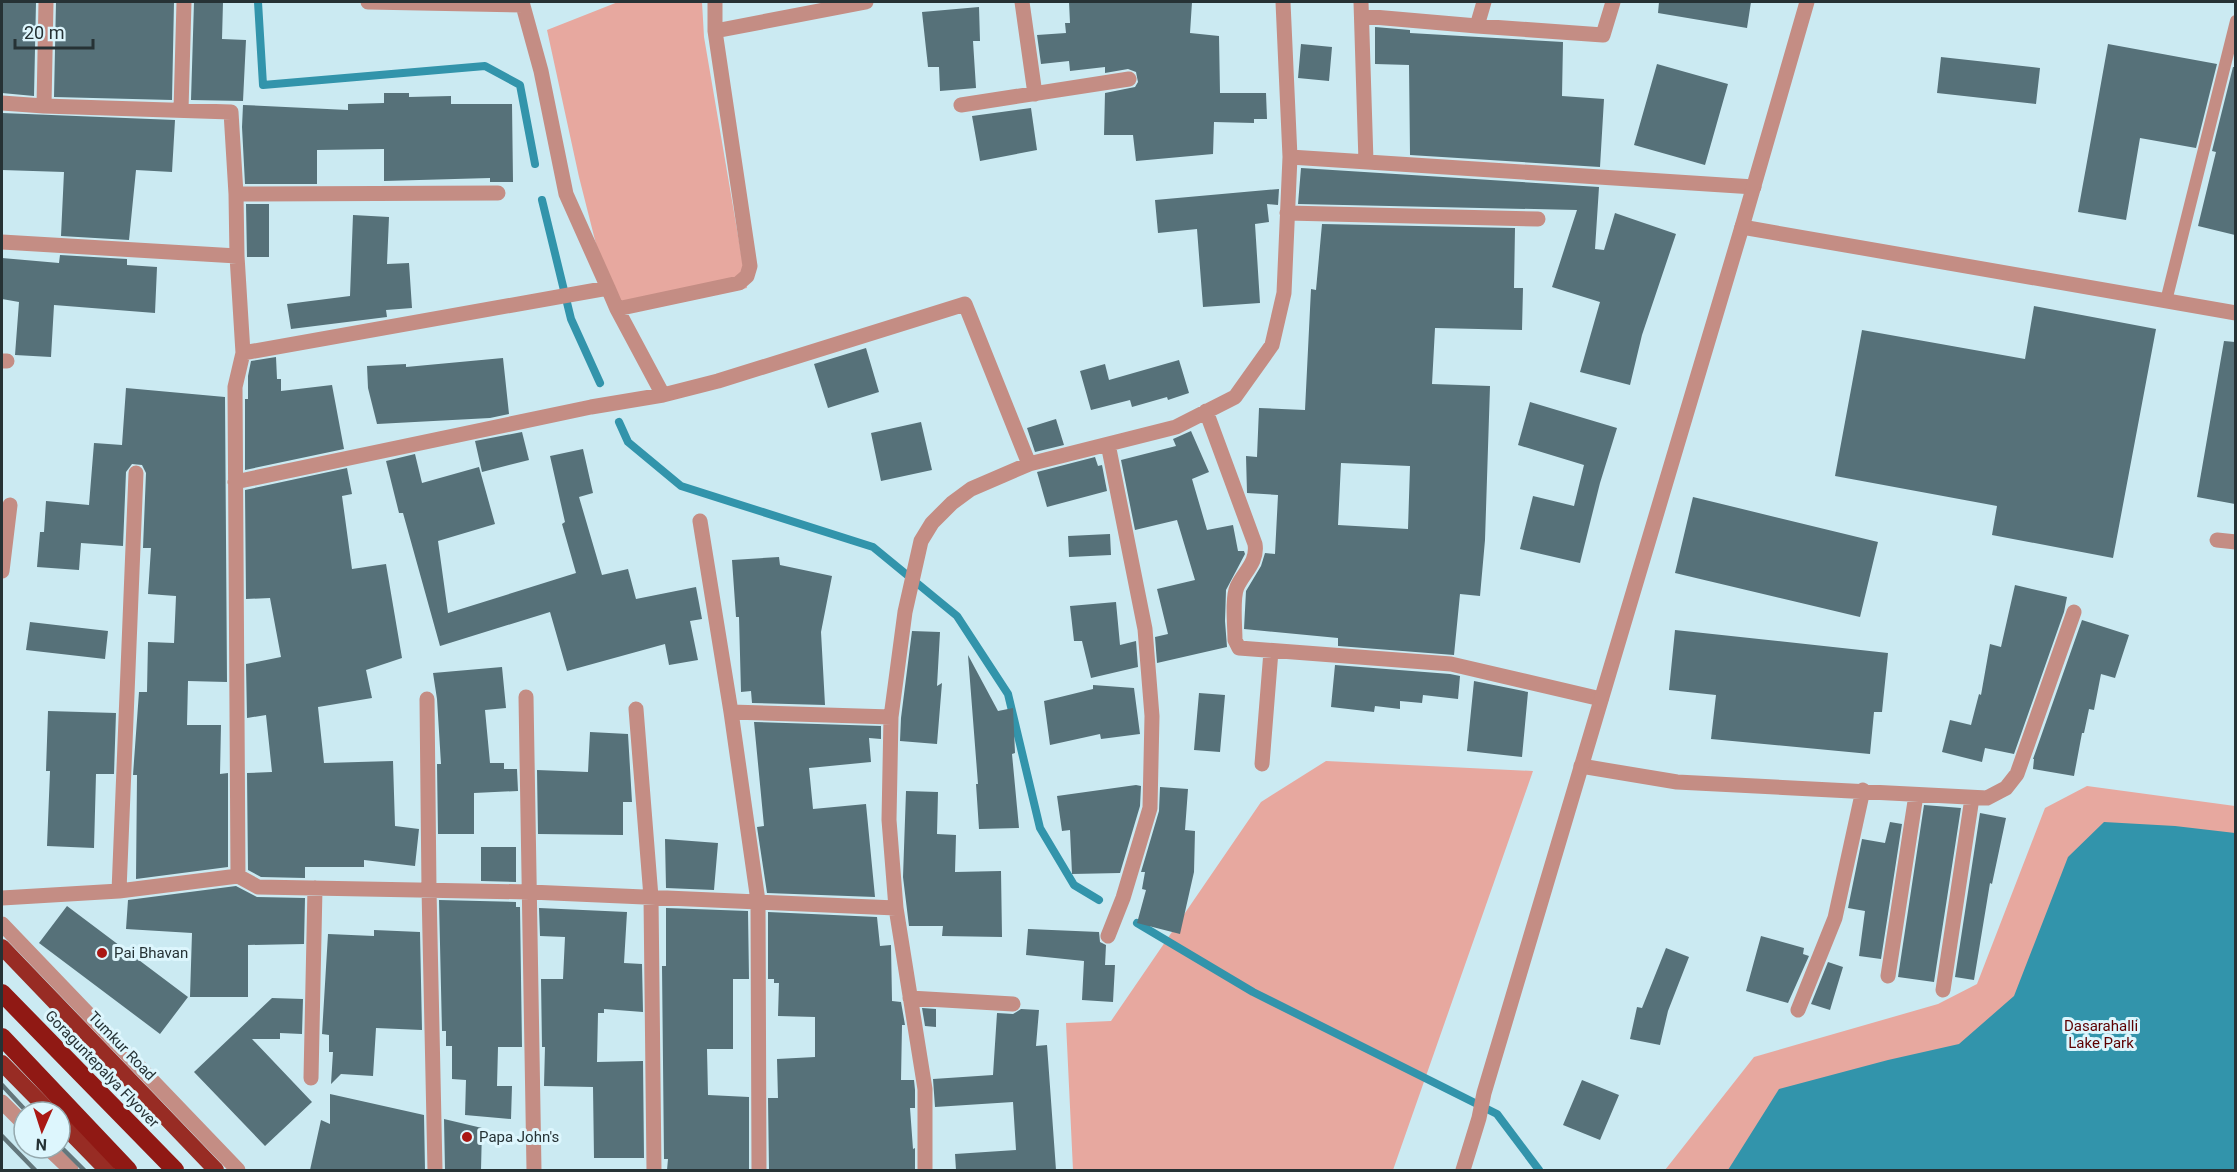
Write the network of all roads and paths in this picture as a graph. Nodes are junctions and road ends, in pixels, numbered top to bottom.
1 (46, 2) edge
2 (184, 2) edge
3 (368, 2) edge
4 (714, 2) edge
5 (866, 2) edge
6 (1022, 2) edge
7 (1284, 2) edge
8 (1484, 2) edge
9 (1613, 2) edge
10 (1807, 2) edge
11 (523, 3) edge
12 (829, 5) edge
13 (1362, 8) edge
14 (2235, 21) edge
15 (1477, 26) junction
16 (715, 31) junction
17 (1129, 79) dead end
18 (1035, 94) junction
19 (2, 103) edge
20 (961, 105) dead end
21 (44, 106) junction
22 (182, 110) junction
23 (1290, 157) junction
24 (1366, 162) junction
25 (1754, 187) junction
26 (498, 193) dead end
27 (236, 194) junction
28 (1287, 213) junction
29 (1538, 219) dead end
30 (1742, 227) junction
31 (2, 242) edge
32 (237, 256) junction
33 (608, 288) junction
34 (2166, 301) junction
35 (617, 309) junction
36 (2235, 313) edge
37 (243, 353) junction
38 (663, 395) junction
39 (1206, 411) junction
40 (1108, 444) junction
41 (1029, 464) junction
42 (136, 473) dead end
43 (235, 482) junction
44 (10, 505) dead end
45 (700, 521) dead end
46 (2217, 540) dead end
47 (2235, 542) edge
48 (2, 571) edge
49 (2074, 612) dead end
50 (1271, 651) junction
51 (526, 697) dead end
52 (427, 699) dead end
53 (1601, 699) junction
54 (636, 709) dead end
55 (731, 712) junction
56 (891, 717) junction
57 (1262, 764) dead end
58 (1581, 766) junction
59 (1863, 790) junction
60 (1916, 795) junction
61 (1972, 798) junction
62 (238, 876) junction
63 (315, 888) junction
64 (429, 889) junction
65 (119, 891) junction
66 (530, 892) junction
67 (651, 897) junction
68 (2, 898) edge
69 (758, 902) junction
70 (896, 908) junction
71 (2, 924) edge
72 (1108, 936) dead end
73 (2, 947) edge
74 (1888, 976) dead end
75 (1943, 990) dead end
76 (2, 993) edge
77 (910, 998) junction
78 (1012, 1004) dead end
79 (1798, 1010) dead end
80 (2, 1037) edge
81 (2, 1063) edge
82 (311, 1078) dead end
83 (38, 1100) edge
84 (72, 1134) edge
85 (107, 1170) edge
86 (128, 1170) edge
87 (175, 1170) edge
88 (216, 1170) edge
89 (238, 1170) edge
90 (435, 1170) edge
91 (534, 1170) edge
92 (654, 1170) edge
93 (759, 1170) edge
94 (925, 1170) edge
95 (1463, 1170) edge

1 - 21 street
2 - 22 street
3 - 11 street
4 - 16 street
5 - 12 street
6 - 18 street
7 - 23 street
8 - 15 street
9 - 15 street
10 - 25 street
11 - 33 street
12 - 16 street
13 - 15 street
13 - 24 street
14 - 34 lane
16 - 35 street
17 - 18 street
18 - 20 street
19 - 21 street
21 - 22 street
22 - 27 street
23 - 24 street
23 - 28 street
24 - 25 street
25 - 30 street
26 - 27 street
27 - 32 street
28 - 29 street
28 - 39 street
30 - 34 street
30 - 53 street
31 - 32 street
32 - 37 street
33 - 35 street
33 - 37 street
34 - 36 street
35 - 38 street
37 - 43 street
38 - 41 street
38 - 43 street
39 - 40 street
39 - 50 street
40 - 41 street
40 - 72 street
41 - 56 street
42 - 65 street
43 - 62 street
44 - 48 street
45 - 55 street
46 - 47 street
49 - 61 street
50 - 53 street
50 - 57 street
51 - 66 street
52 - 64 street
53 - 58 street
54 - 67 street
55 - 56 street
55 - 69 street
56 - 70 street
58 - 59 street
58 - 95 street
59 - 60 street
59 - 79 street
60 - 61 street
60 - 74 street
61 - 75 street
62 - 63 street
62 - 65 street
63 - 64 street
63 - 82 street
64 - 66 street
64 - 90 street
65 - 68 street
66 - 67 street
66 - 91 street
67 - 69 street
67 - 92 street
69 - 70 street
69 - 93 street
70 - 77 street
71 - 89 street
73 - 88 highway, Tumkur Road
76 - 87 highway, Goraguntepalya Flyover
77 - 78 street
77 - 94 street
80 - 86 highway
81 - 83 highway
84 - 85 highway

